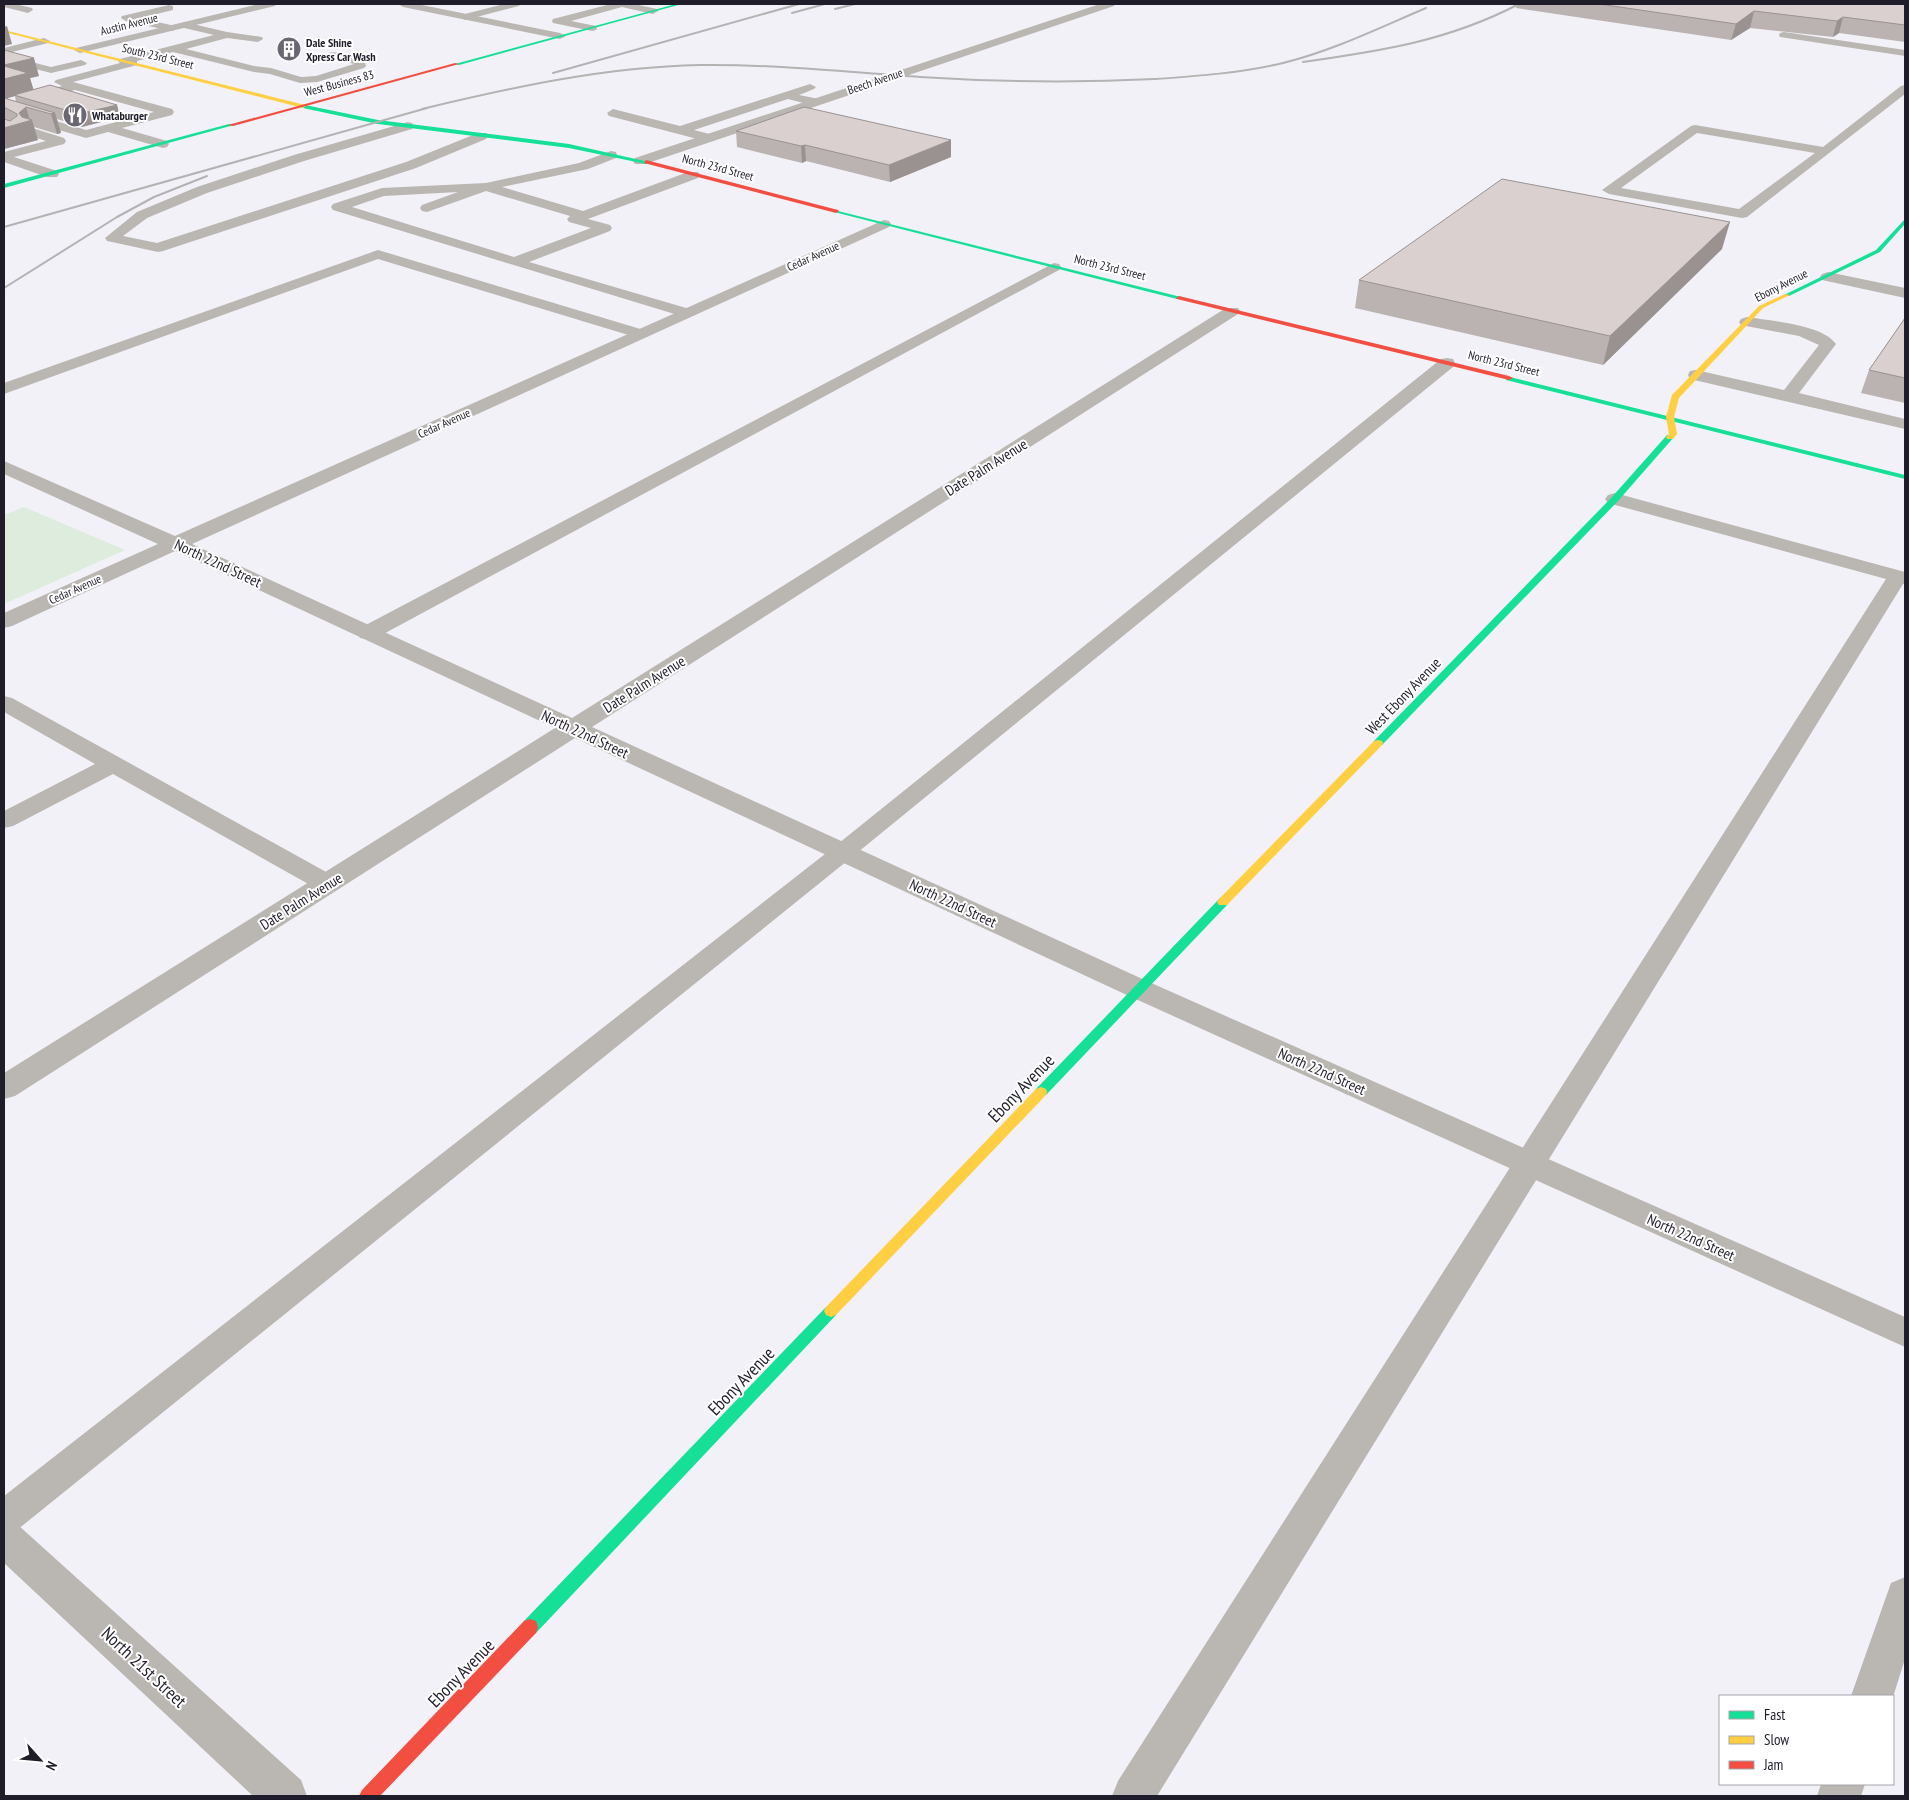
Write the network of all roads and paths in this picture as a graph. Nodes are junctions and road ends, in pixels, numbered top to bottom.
1 (4, 4) edge
2 (153, 4) edge
3 (271, 4) edge
4 (403, 4) edge
5 (515, 4) edge
6 (622, 4) edge
7 (680, 4) edge
8 (1110, 4) edge
9 (28, 10) dead end
10 (178, 10) junction
11 (654, 11) junction
12 (465, 17) junction
13 (214, 18) junction
14 (184, 25) junction
15 (171, 28) junction
16 (592, 28) junction
17 (4, 31) edge
18 (226, 35) junction
19 (1784, 35) edge
20 (560, 36) junction
21 (258, 39) dead end
22 (44, 41) junction
23 (192, 44) junction
24 (174, 49) junction
25 (80, 50) junction
26 (1905, 53) edge
27 (333, 55) dead end
28 (5, 57) edge
29 (106, 57) junction
30 (128, 62) junction
31 (312, 74) dead end
32 (60, 82) junction
33 (76, 86) junction
34 (810, 87) dead end
35 (1905, 88) edge
36 (787, 95) junction
37 (814, 102) junction
38 (305, 107) junction
39 (613, 113) dead end
40 (107, 128) junction
41 (681, 130) junction
42 (13, 133) edge
43 (409, 133) junction
44 (482, 136) junction
45 (709, 138) junction
46 (428, 142) dead end
47 (163, 144) junction
48 (458, 146) junction
49 (1826, 151) junction
50 (611, 155) junction
51 (4, 157) edge
52 (640, 161) junction
53 (52, 174) junction
54 (694, 175) junction
55 (4, 186) edge
56 (475, 187) junction
57 (446, 188) junction
58 (409, 201) junction
59 (583, 215) junction
60 (1905, 221) edge
61 (884, 224) junction
62 (514, 262) junction
63 (1054, 267) junction
64 (1828, 277) junction
65 (1905, 293) edge
66 (1232, 311) junction
67 (687, 313) junction
68 (1747, 322) junction
69 (641, 334) junction
70 (1447, 363) junction
71 (1696, 375) junction
72 (4, 389) edge
73 (1788, 396) junction
74 (1670, 417) junction
75 (1905, 424) edge
76 (4, 467) edge
77 (1905, 477) edge
78 (1615, 499) junction
79 (176, 544) junction
80 (1901, 577) edge
81 (4, 621) edge
82 (368, 633) junction
83 (4, 703) edge
84 (574, 728) junction
85 (113, 764) junction
86 (4, 821) edge
87 (843, 852) junction
88 (328, 884) junction
89 (1139, 989) junction
90 (4, 1088) edge
91 (1530, 1165) junction
92 (1905, 1333) edge
93 (4, 1518) edge
94 (4, 1538) edge
95 (1905, 1596) edge
96 (1872, 1695) edge
97 (285, 1796) edge
98 (368, 1796) edge
99 (1132, 1796) edge

1 - 9 lane
2 - 10 lane
3 - 13 street, Austin Avenue
4 - 12 street
5 - 12 lane
6 - 11 lane
6 - 16 lane
7 - 11 main road, West Business 83
8 - 37 street, Beech Avenue
10 - 13 lane
10 - 15 lane
11 - 16 main road, West Business 83
12 - 20 street
13 - 14 street, Austin Avenue
14 - 15 street, Austin Avenue
14 - 18 lane
15 - 25 street, Austin Avenue
16 - 20 main road, West Business 83
17 - 22 main road, South 23rd Street
18 - 21 lane
18 - 23 lane
19 - 26 lane
20 - 38 main road, West Business 83
22 - 25 main road, South 23rd Street
22 - 28 street
23 - 24 lane
23 - 31 lane
24 - 27 lane
24 - 30 lane
25 - 29 main road, South 23rd Street
28 - 29 lane
29 - 30 main road, South 23rd Street
30 - 32 lane
30 - 38 main road, South 23rd Street
32 - 33 lane
32 - 33 lane
33 - 40 lane
34 - 36 lane
35 - 49 lane
36 - 37 lane
36 - 41 lane
37 - 45 street, Beech Avenue
38 - 43 main road, North 23rd Street
38 - 47 main road, West Business 83
39 - 41 lane
40 - 42 lane
40 - 47 lane
41 - 45 lane
42 - 42 lane
42 - 51 lane
43 - 44 main road, North 23rd Street
43 - 48 lane
44 - 48 lane
44 - 50 main road, North 23rd Street
45 - 52 street, Beech Avenue
46 - 48 lane
47 - 53 main road, West Business 83
49 - 49 lane
50 - 52 main road, North 23rd Street
50 - 56 lane
51 - 53 lane
52 - 54 main road, North 23rd Street
53 - 55 main road, West Business 83
54 - 59 lane
54 - 61 main road, North 23rd Street
56 - 57 lane
56 - 58 lane
56 - 58 lane
56 - 59 lane
57 - 58 lane
57 - 58 lane
58 - 62 lane
59 - 62 lane
60 - 64 main road, Ebony Avenue
61 - 63 main road, North 23rd Street
61 - 67 street, Cedar Avenue
62 - 67 lane
63 - 66 main road, North 23rd Street
63 - 82 lane
64 - 65 street
64 - 68 main road, Ebony Avenue
66 - 70 main road, North 23rd Street
66 - 84 street, Date Palm Avenue
67 - 69 street, Cedar Avenue
68 - 71 main road, Ebony Avenue
68 - 73 lane
69 - 72 lane
69 - 79 street, Cedar Avenue
70 - 74 main road, North 23rd Street
70 - 87 lane
71 - 73 lane
71 - 74 main road, Ebony Avenue
73 - 75 lane
74 - 77 main road, North 23rd Street
74 - 78 main road, West Ebony Avenue
76 - 79 street, North 22nd Street
78 - 80 lane
78 - 89 main road, West Ebony Avenue
79 - 81 street, Cedar Avenue
79 - 82 street, North 22nd Street
80 - 91 lane
82 - 84 street, North 22nd Street
83 - 85 lane
84 - 87 street, North 22nd Street
84 - 88 street, Date Palm Avenue
85 - 86 lane
85 - 88 lane
87 - 89 street, North 22nd Street
87 - 93 lane
88 - 90 street, Date Palm Avenue
89 - 91 street, North 22nd Street
89 - 98 main road, Ebony Avenue
91 - 92 street, North 22nd Street
91 - 99 lane
94 - 97 street, North 21st Street
95 - 96 street

